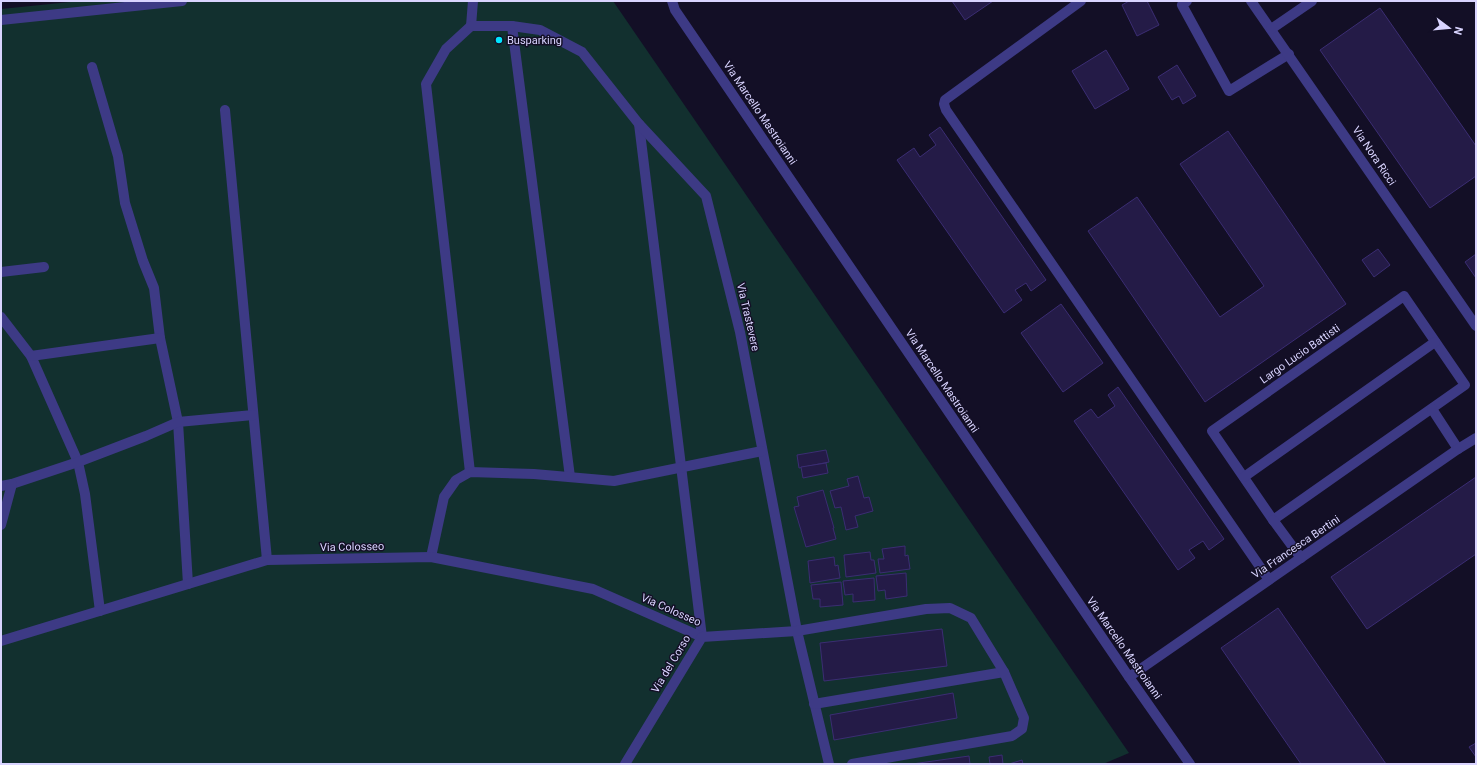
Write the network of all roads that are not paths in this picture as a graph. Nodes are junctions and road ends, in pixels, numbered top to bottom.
1 (182, 1) edge
2 (473, 1) edge
3 (664, 1) edge
4 (1081, 1) edge
5 (1187, 1) edge
6 (1252, 1) edge
7 (1312, 1) edge
8 (674, 5) edge
9 (1, 20) edge
10 (471, 26) junction
11 (512, 26) junction
12 (1271, 29) junction
13 (1289, 54) junction
14 (92, 67) dead end
15 (225, 110) dead end
16 (639, 124) junction
17 (44, 267) dead end
18 (1, 272) edge
19 (1, 317) edge
20 (1476, 326) edge
21 (160, 338) junction
22 (1435, 342) junction
23 (31, 356) junction
24 (1432, 409) junction
25 (254, 415) junction
26 (178, 422) junction
27 (1476, 438) edge
28 (1458, 449) junction
29 (762, 451) junction
30 (78, 462) junction
31 (681, 468) junction
32 (470, 472) junction
33 (570, 477) junction
34 (1244, 477) junction
35 (12, 484) junction
36 (1, 486) edge
37 (1273, 520) junction
38 (1, 525) edge
39 (430, 557) junction
40 (1301, 558) junction
41 (267, 560) junction
42 (1269, 580) junction
43 (188, 584) junction
44 (100, 611) junction
45 (797, 631) junction
46 (702, 637) junction
47 (1, 641) edge
48 (1004, 672) junction
49 (1129, 677) junction
50 (814, 704) junction
51 (625, 764) edge
52 (829, 764) edge
53 (852, 764) edge
54 (1190, 764) edge

1 - 9 street
2 - 10 street
3 - 8 street, Via Marcello Mastroianni
4 - 42 street
5 - 13 street
6 - 12 street, Via Nora Ricci
7 - 12 street
8 - 49 street, Via Marcello Mastroianni
10 - 11 street
10 - 32 street
11 - 16 street, Via Trastevere
11 - 33 street
12 - 13 street, Via Nora Ricci
13 - 20 street, Via Nora Ricci
14 - 21 street
15 - 25 street
16 - 29 street, Via Trastevere
16 - 31 street
17 - 18 street
19 - 23 street
21 - 23 street
21 - 26 street
22 - 24 street, Largo Lucio Battisti
22 - 34 street
22 - 34 street, Largo Lucio Battisti
23 - 30 street
24 - 28 street
24 - 37 street, Largo Lucio Battisti
25 - 26 street
25 - 41 street
26 - 30 street
26 - 43 street
27 - 28 street, Via Francesca Bertini
28 - 40 street, Via Francesca Bertini
29 - 31 street
29 - 45 street, Via Trastevere
30 - 35 street
30 - 44 street
31 - 33 street
31 - 46 street
32 - 33 street
32 - 39 street
34 - 37 street, Largo Lucio Battisti
35 - 36 street
35 - 38 street
37 - 40 street, Largo Lucio Battisti
39 - 41 street, Via Colosseo
39 - 46 street, Via Colosseo
40 - 42 street, Via Francesca Bertini
41 - 43 street, Via Colosseo
42 - 49 street, Via Francesca Bertini
43 - 44 street, Via Colosseo
44 - 47 street, Via Colosseo
45 - 46 street, Via del Corso
45 - 48 street, Via del Corso
45 - 50 street, Via Trastevere
46 - 51 street, Via del Corso
48 - 50 street
48 - 53 street, Via del Corso
49 - 54 street, Via Marcello Mastroianni
50 - 52 street, Via Trastevere

